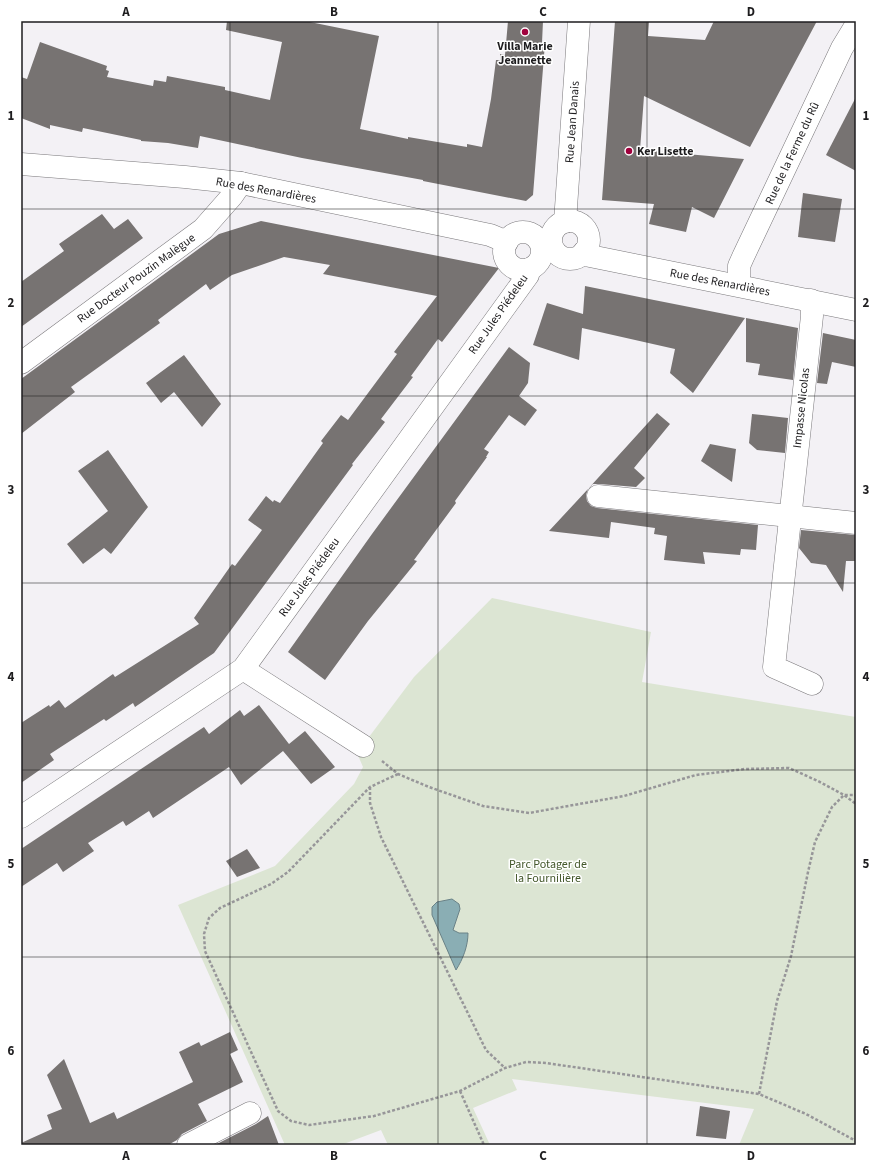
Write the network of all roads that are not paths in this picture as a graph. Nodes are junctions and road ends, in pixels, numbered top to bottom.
1 (579, 21) edge
2 (856, 25) edge
3 (21, 164) edge
4 (241, 183) junction
5 (561, 225) junction
6 (532, 235) junction
7 (507, 242) junction
8 (584, 252) junction
9 (542, 262) junction
10 (739, 285) junction
11 (811, 300) junction
12 (856, 310) edge
13 (21, 363) edge
14 (598, 496) dead end
15 (790, 515) junction
16 (856, 523) edge
17 (243, 668) junction
18 (812, 684) dead end
19 (363, 746) road end
20 (21, 817) edge
21 (250, 1113) dead end
22 (188, 1145) edge

1 - 5 street, Rue Jean Danais
2 - 10 street, Rue de la Ferme du Rû
3 - 4 street, Rue des Renardières
4 - 7 street, Rue des Renardières
4 - 13 street, Rue Docteur Pouzin Malègue
5 - 6 street
5 - 8 street
5 - 9 street, Rue Jean Danais
6 - 7 street
6 - 9 street
7 - 9 street
8 - 9 street
8 - 10 street, Rue des Renardières
9 - 17 street, Rue Jules Piédeleu
10 - 11 street, Rue des Renardières
11 - 12 street, Rue des Renardières
11 - 15 street, Impasse Nicolas
14 - 15 street
15 - 16 street
15 - 18 street, Impasse Nicolas
17 - 19 street
17 - 20 street, Rue Jules Piédeleu
21 - 22 street

